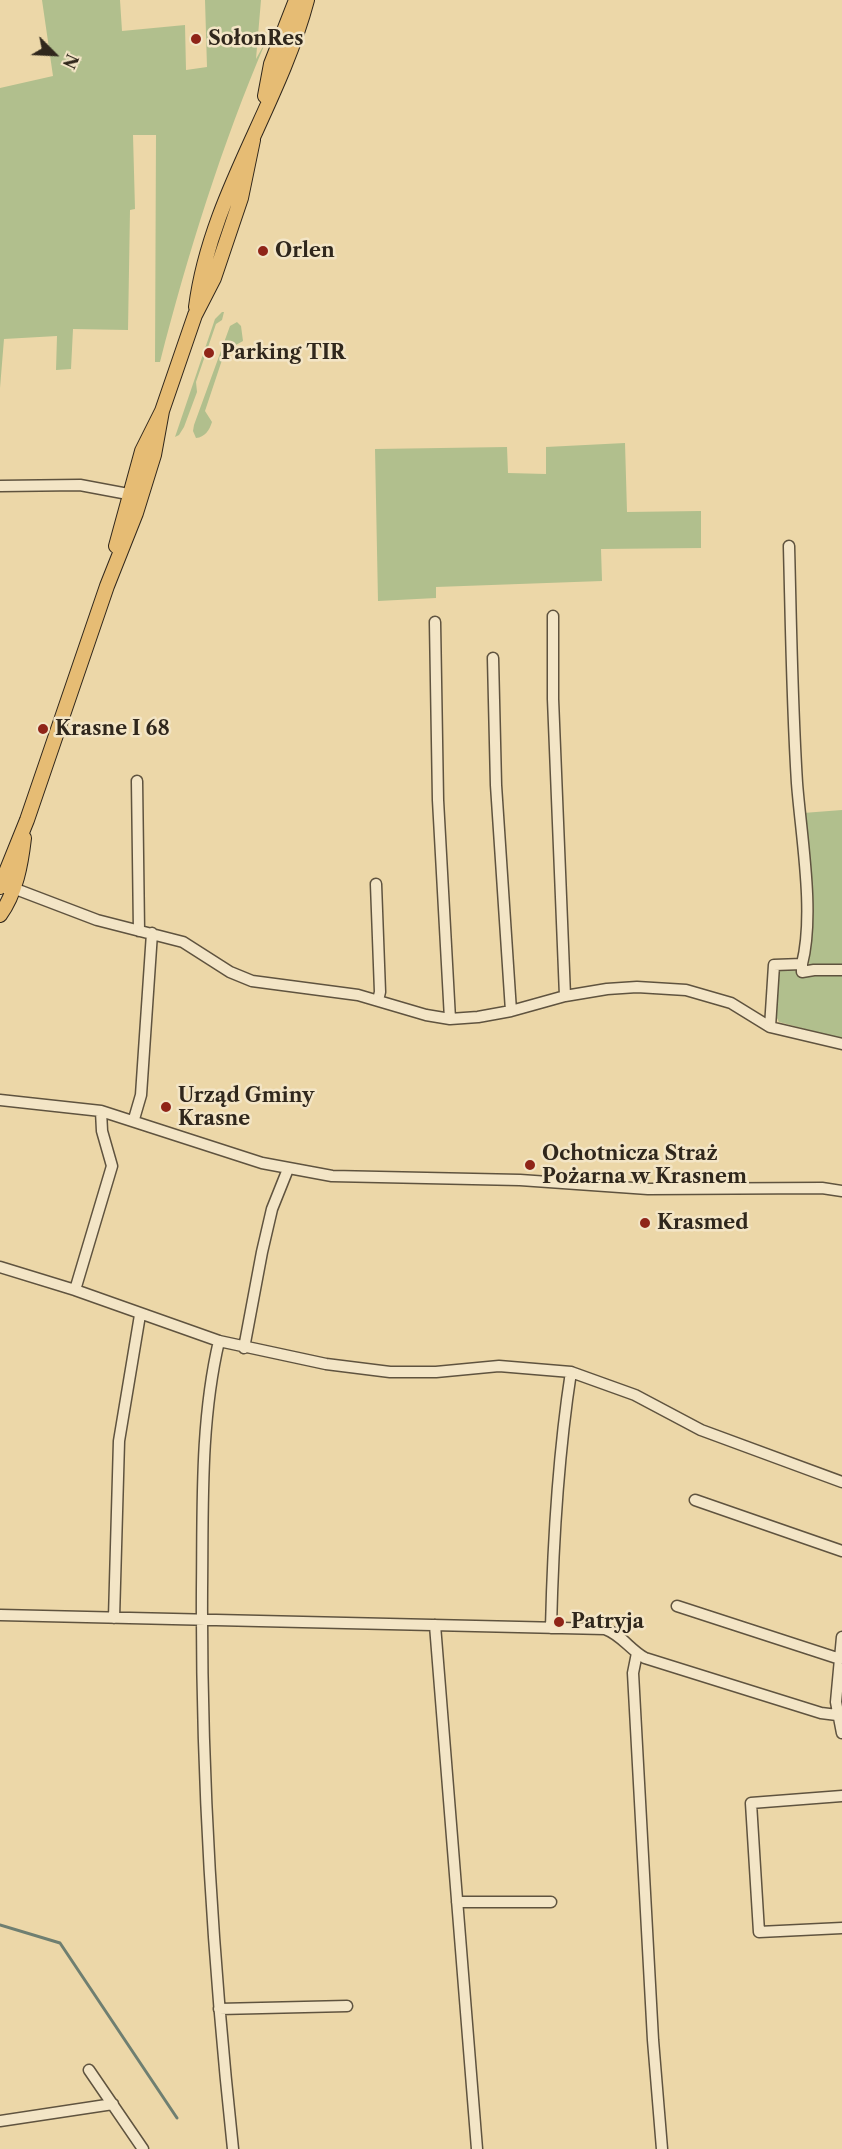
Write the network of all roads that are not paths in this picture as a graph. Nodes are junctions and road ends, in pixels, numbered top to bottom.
1 (296, 0) edge
2 (307, 0) edge
3 (262, 116) junction
4 (162, 411) junction
5 (0, 486) edge
6 (128, 494) junction
7 (789, 546) dead end
8 (107, 586) junction
9 (553, 616) dead end
10 (435, 622) dead end
11 (493, 658) dead end
12 (137, 781) dead end
13 (27, 820) junction
14 (376, 884) dead end
15 (4, 889) edge
16 (0, 915) edge
17 (139, 931) junction
18 (152, 933) junction
19 (802, 964) junction
20 (842, 970) edge
21 (565, 996) junction
22 (378, 1000) junction
23 (510, 1011) junction
24 (450, 1019) junction
25 (770, 1027) junction
26 (842, 1044) edge
27 (0, 1100) edge
28 (101, 1111) junction
29 (134, 1119) junction
30 (288, 1168) junction
31 (842, 1191) edge
32 (0, 1267) edge
33 (75, 1290) junction
34 (140, 1315) junction
35 (219, 1341) junction
36 (244, 1348) junction
37 (571, 1371) junction
38 (842, 1482) edge
39 (695, 1500) dead end
40 (842, 1551) edge
41 (677, 1606) dead end
42 (0, 1615) edge
43 (114, 1618) junction
44 (202, 1620) junction
45 (435, 1625) junction
46 (551, 1628) junction
47 (842, 1637) edge
48 (637, 1653) junction
49 (840, 1659) junction
50 (837, 1715) junction
51 (842, 1733) edge
52 (842, 1796) edge
53 (457, 1902) junction
54 (551, 1902) dead end
55 (842, 1928) edge
56 (347, 2006) dead end
57 (219, 2010) junction
58 (89, 2070) dead end
59 (113, 2104) junction
60 (0, 2121) edge
61 (143, 2149) edge
62 (233, 2149) edge
63 (477, 2149) edge
64 (662, 2149) edge

1 - 3 main road
2 - 3 main road
3 - 4 main road
4 - 6 main road
4 - 8 main road
5 - 6 street
6 - 8 main road
7 - 19 street
8 - 13 main road
9 - 21 street
10 - 24 street
11 - 23 street
12 - 17 street
13 - 15 main road
13 - 15 main road
14 - 22 street
15 - 16 main road
15 - 17 street
17 - 18 street
18 - 22 street
18 - 29 street
19 - 20 street
19 - 25 street
21 - 23 street
21 - 25 street
22 - 24 street
23 - 24 street
25 - 26 street
27 - 28 street
28 - 29 street
28 - 33 street
29 - 30 street
30 - 31 street
30 - 36 street
32 - 33 street
33 - 34 street
34 - 35 street
34 - 43 street
35 - 36 street
35 - 44 street
36 - 37 street
37 - 38 street
37 - 46 street
39 - 40 street
41 - 49 street
42 - 43 street
43 - 44 street
44 - 45 street
44 - 57 street
45 - 46 street
45 - 53 street
46 - 48 street
47 - 49 street
48 - 50 street
48 - 64 street
49 - 50 street
50 - 51 street
52 - 55 street
53 - 54 street
53 - 63 street
56 - 57 street
57 - 62 street
58 - 59 street
59 - 60 street
59 - 61 street

